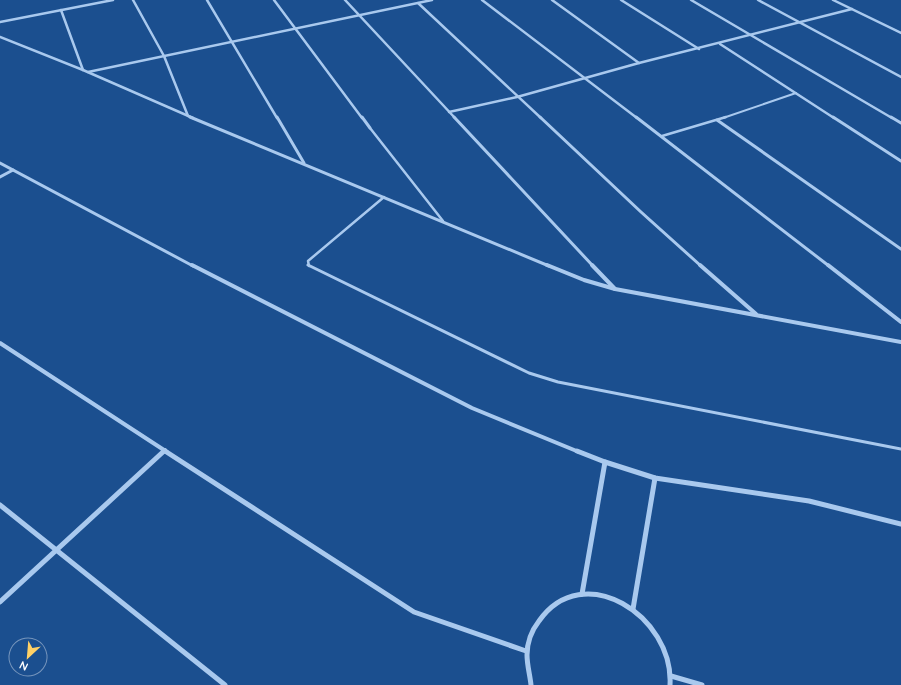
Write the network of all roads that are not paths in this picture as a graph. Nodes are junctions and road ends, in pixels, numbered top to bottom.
1 (113, 0) edge
2 (133, 0) edge
3 (207, 0) edge
4 (274, 0) edge
5 (345, 0) edge
6 (432, 0) edge
7 (482, 0) edge
8 (552, 0) edge
9 (621, 0) edge
10 (691, 0) edge
11 (758, 0) edge
12 (833, 0) edge
13 (418, 3) junction
14 (852, 9) junction
15 (61, 10) junction
16 (360, 15) junction
17 (0, 22) edge
18 (800, 23) junction
19 (296, 28) junction
20 (901, 33) edge
21 (751, 36) junction
22 (0, 37) edge
23 (232, 42) junction
24 (720, 44) junction
25 (699, 49) junction
26 (164, 56) junction
27 (639, 63) junction
28 (83, 70) junction
29 (88, 72) junction
30 (901, 77) edge
31 (587, 79) junction
32 (796, 93) junction
33 (518, 97) junction
34 (449, 112) junction
35 (188, 116) junction
36 (717, 120) junction
37 (901, 123) edge
38 (370, 128) joint
39 (662, 136) junction
40 (901, 161) edge
41 (0, 163) edge
42 (304, 163) junction
43 (13, 170) junction
44 (0, 177) edge
45 (384, 197) junction
46 (443, 222) junction
47 (901, 248) edge
48 (615, 289) junction
49 (757, 314) junction
50 (901, 322) edge
51 (901, 342) edge
52 (0, 343) edge
53 (901, 449) edge
54 (165, 450) junction
55 (605, 462) junction
56 (656, 478) junction
57 (0, 505) edge
58 (901, 524) edge
59 (57, 551) junction
60 (582, 594) junction
61 (0, 602) edge
62 (634, 609) junction
63 (526, 652) junction
64 (671, 676) junction
65 (225, 685) edge
66 (531, 685) edge
67 (670, 685) edge
68 (702, 685) edge

1 - 15 street
2 - 26 street
3 - 23 street
4 - 19 street
5 - 16 street
6 - 13 street
7 - 31 street
8 - 27 street
9 - 25 street
10 - 21 street
11 - 18 street
12 - 14 street
13 - 16 street
13 - 33 street
14 - 18 street
14 - 20 street
15 - 17 street
15 - 28 street
16 - 19 street
16 - 34 street
18 - 21 street
18 - 30 street
19 - 23 street
19 - 38 street
21 - 24 street
21 - 37 street
22 - 28 street
23 - 26 street
23 - 42 street
24 - 25 street
24 - 32 street
25 - 27 street
26 - 29 street
26 - 35 street
27 - 31 street
28 - 29 street
29 - 35 street
31 - 33 street
31 - 39 street
32 - 36 lane
32 - 40 street
33 - 34 street
33 - 49 street
34 - 48 street
35 - 42 street
36 - 39 lane
36 - 47 street
38 - 46 lane
39 - 50 street
41 - 43 street
42 - 45 street
43 - 44 street
43 - 55 street
45 - 46 street
45 - 53 lane
46 - 48 street
48 - 49 street
49 - 51 street
52 - 54 street
54 - 59 street
54 - 63 street
55 - 56 street
55 - 60 street
56 - 58 street
56 - 62 street
57 - 59 street
59 - 61 street
59 - 65 street
60 - 62 street
60 - 63 street
62 - 64 street
63 - 66 street
64 - 67 street
64 - 68 street

